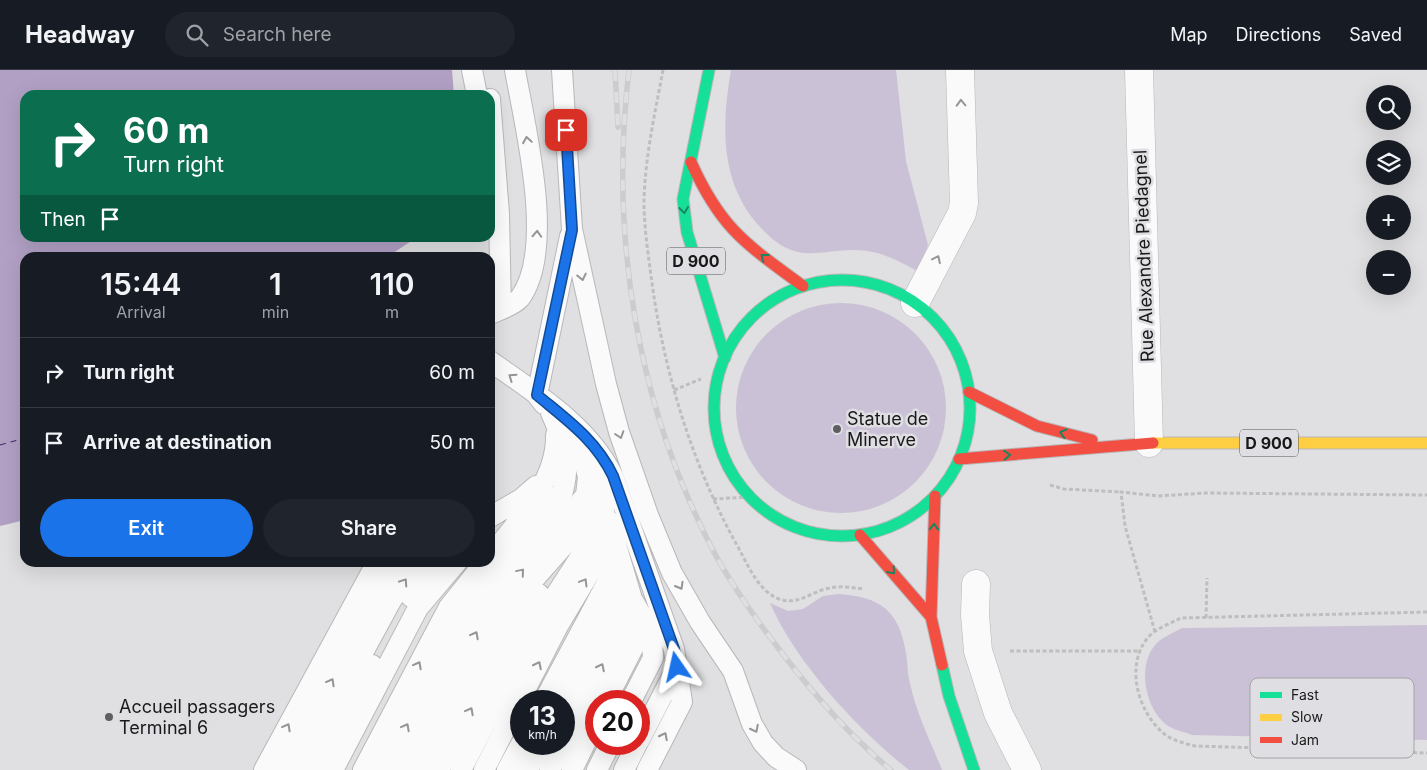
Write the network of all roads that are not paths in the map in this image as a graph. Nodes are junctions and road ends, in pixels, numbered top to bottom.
1 (472, 70) edge
2 (486, 70) edge
3 (515, 70) edge
4 (562, 70) edge
5 (709, 70) edge
6 (960, 70) edge
7 (1139, 70) edge
8 (475, 90) edge
9 (489, 90) edge
10 (495, 162) edge
11 (691, 162) junction
12 (572, 230) junction
13 (803, 286) junction
14 (915, 303) junction
15 (495, 312) edge
16 (723, 363) junction
17 (495, 365) edge
18 (969, 392) junction
19 (537, 395) junction
20 (558, 416) junction
21 (578, 436) junction
22 (1149, 443) junction
23 (1427, 443) edge
24 (1110, 445) junction
25 (959, 459) junction
26 (594, 464) junction
27 (546, 476) junction
28 (935, 496) junction
29 (532, 504) junction
30 (498, 509) edge
31 (608, 521) junction
32 (495, 527) edge
33 (860, 534) junction
34 (618, 548) junction
35 (495, 550) edge
36 (380, 567) edge
37 (397, 567) edge
38 (416, 567) edge
39 (433, 567) edge
40 (451, 567) edge
41 (463, 567) edge
42 (475, 567) edge
43 (624, 572) junction
44 (976, 584) dead end
45 (632, 599) junction
46 (405, 603) junction
47 (506, 611) junction
48 (931, 617) junction
49 (588, 635) junction
50 (624, 643) junction
51 (677, 667) junction
52 (551, 690) edge
53 (567, 690) edge
54 (609, 690) edge
55 (638, 690) edge
56 (650, 719) edge
57 (575, 723) edge
58 (585, 743) edge
59 (515, 755) edge
60 (536, 755) edge
61 (557, 755) edge
62 (604, 755) edge
63 (632, 755) edge
64 (264, 770) edge
65 (281, 770) edge
66 (300, 770) edge
67 (315, 770) edge
68 (333, 770) edge
69 (347, 770) edge
70 (363, 770) edge
71 (384, 770) edge
72 (402, 770) edge
73 (422, 770) edge
74 (439, 770) edge
75 (461, 770) edge
76 (484, 770) edge
77 (507, 770) edge
78 (528, 770) edge
79 (550, 770) edge
80 (572, 770) edge
81 (597, 770) edge
82 (624, 770) edge
83 (647, 770) edge
84 (796, 770) edge
85 (974, 770) edge
86 (1027, 770) edge

1 - 8 lane
2 - 9 lane
15 -> 3 lane
4 - 12 lane
5 - 11 main road, D 900
14 -> 6 street
7 - 22 street, Rue Alexandre Piedagnel
10 - 15 lane
13 -> 11 main road, D 900
11 -> 16 main road, D 900
12 - 19 lane
12 -> 84 lane
13 - 14 main road
13 - 16 main road
14 - 18 main road
16 - 33 main road
19 -> 17 lane
24 -> 18 main road, D 900
18 - 25 main road
19 - 20 lane
20 - 21 lane
20 - 27 lane
20 - 47 lane
20 - 51 lane
21 - 26 lane
47 -> 21 lane
22 - 23 main road, D 900
22 - 24 main road, D 900
25 -> 24 main road, D 900
25 - 28 main road
26 - 31 lane
26 - 47 lane
27 - 29 lane
27 - 30 lane
28 - 33 main road
48 -> 28 main road
29 - 32 lane
29 - 35 lane
30 - 32 lane
31 - 34 lane
31 - 47 lane
31 - 49 lane
76 -> 31 lane
33 -> 48 main road
34 - 43 lane
34 - 49 lane
36 - 46 lane
37 - 46 lane
46 -> 38 lane
39 - 46 lane
40 - 46 lane
41 - 46 lane
42 - 46 lane
43 - 45 lane
43 - 50 lane
44 - 86 street
45 - 50 lane
45 - 55 lane
64 -> 46 lane
65 -> 46 lane
46 - 66 lane
46 - 67 lane
46 - 68 lane
46 - 69 lane
70 -> 46 lane
71 -> 47 lane
72 -> 47 lane
47 - 73 lane
74 -> 47 lane
47 - 75 lane
48 - 85 main road
49 - 52 lane
49 - 53 lane
50 - 54 lane
57 -> 50 lane
51 - 56 lane
83 -> 51 lane
58 - 80 lane
59 - 77 lane
60 - 78 lane
61 - 79 lane
62 - 81 lane
63 - 82 lane

